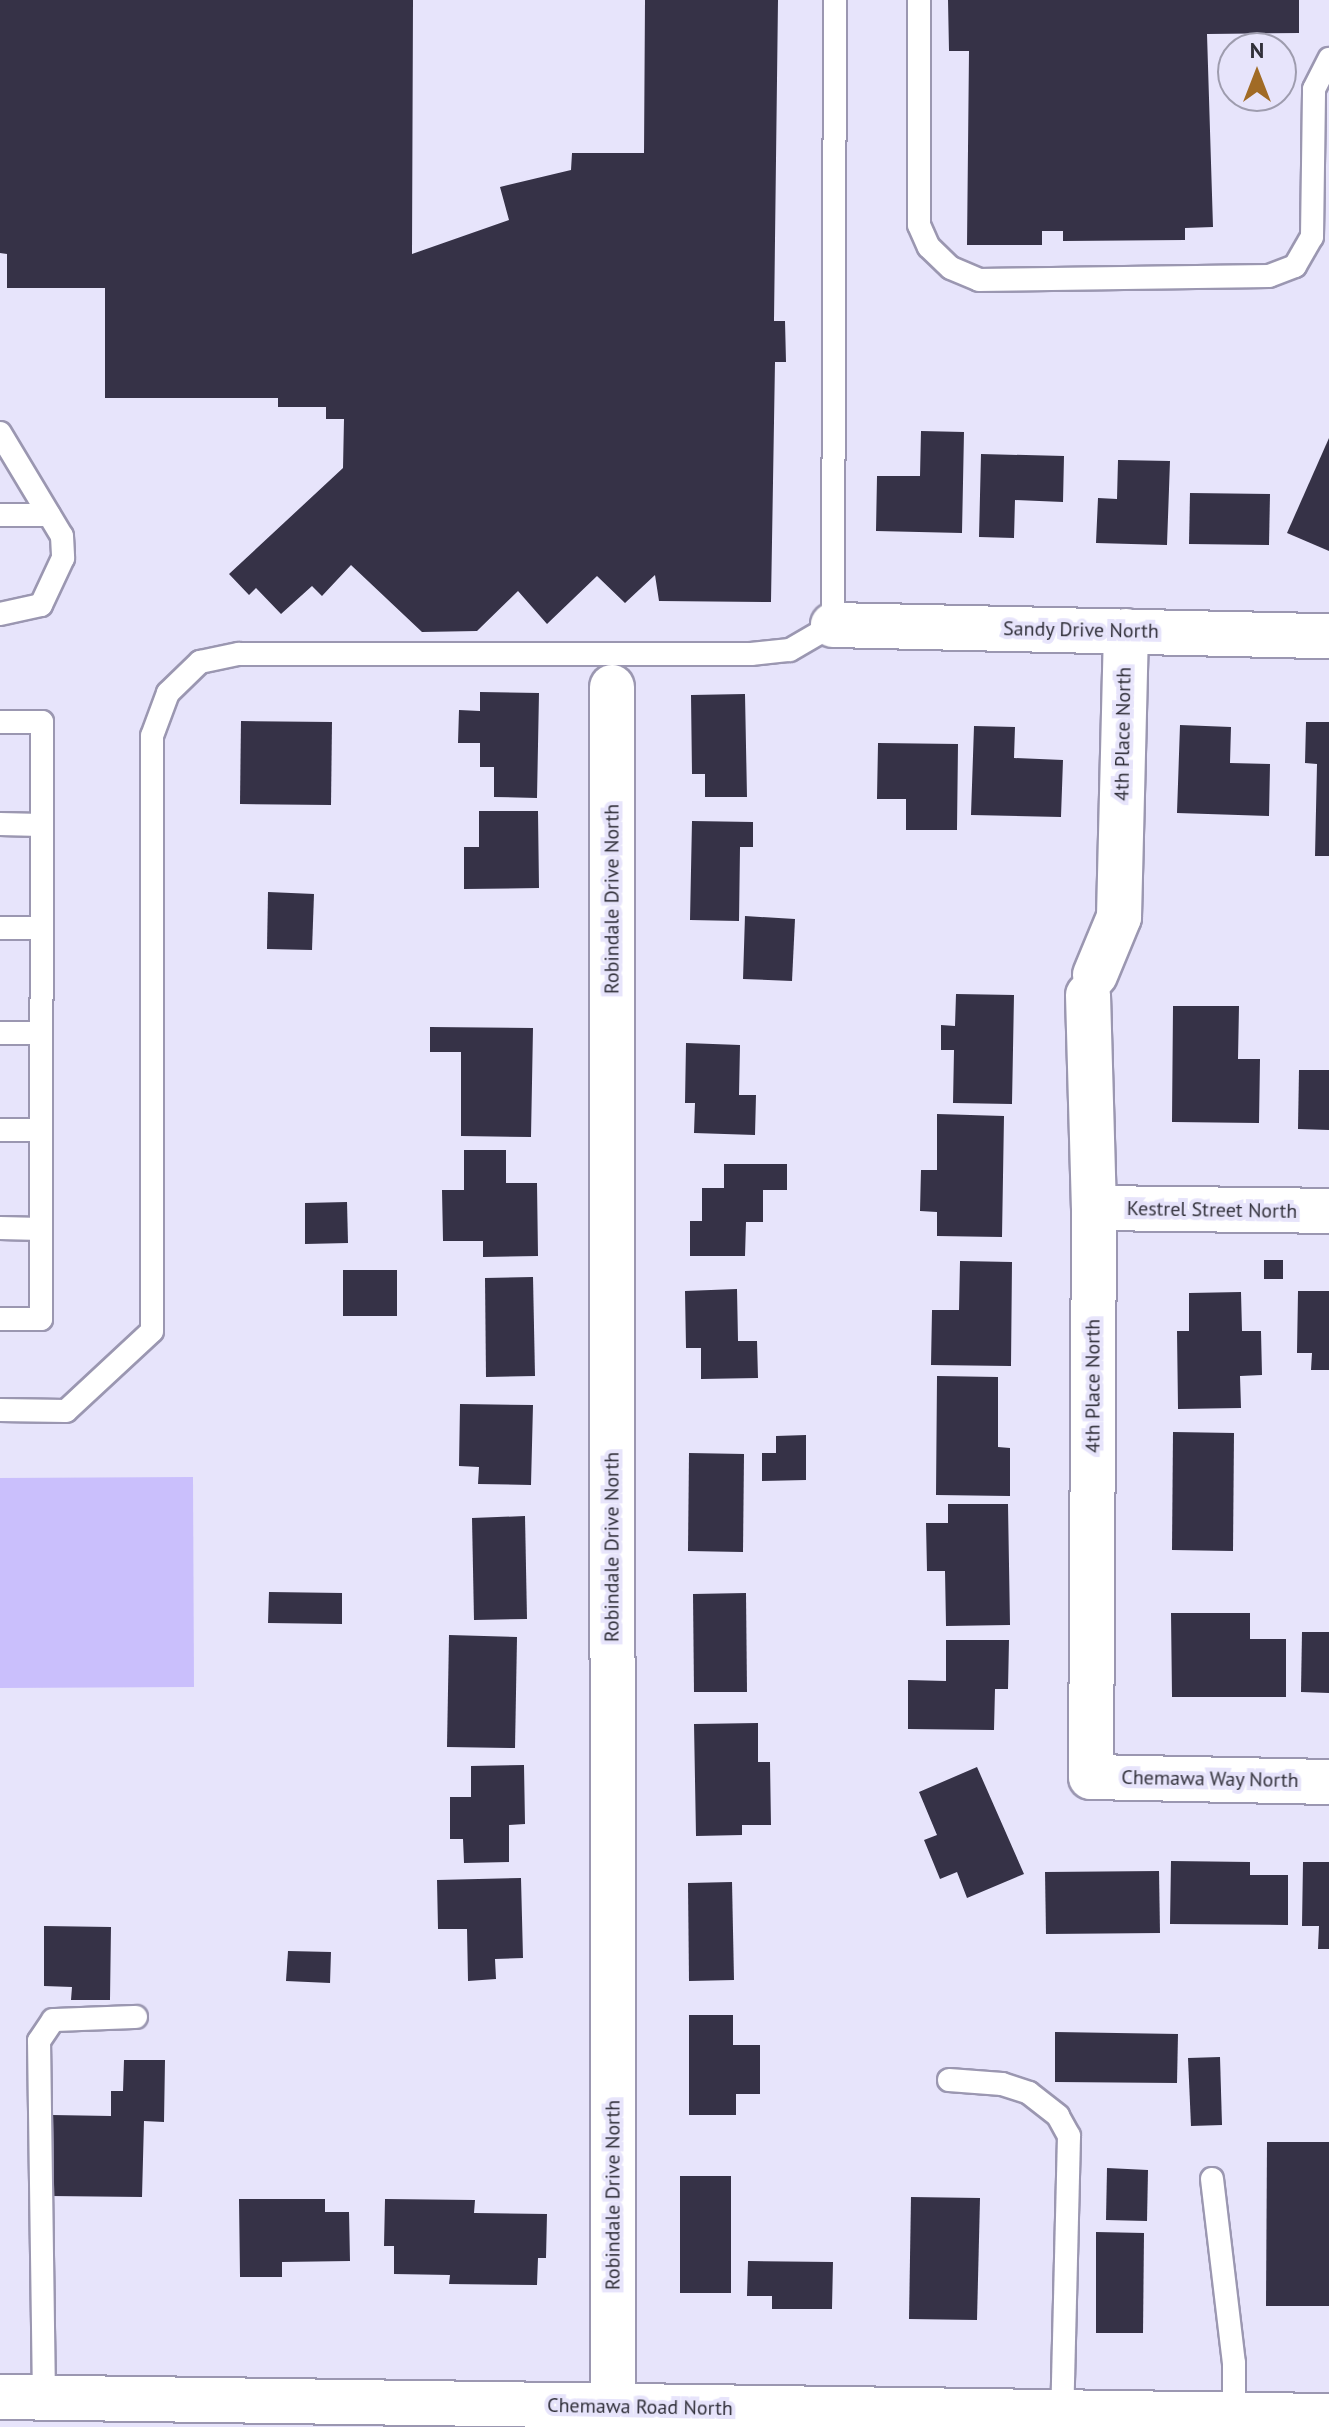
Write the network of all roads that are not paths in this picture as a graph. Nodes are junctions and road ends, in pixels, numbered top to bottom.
1 (835, 0) edge
2 (919, 0) edge
3 (1329, 59) edge
4 (1321, 95) edge
5 (0, 433) edge
6 (0, 515) edge
7 (49, 515) junction
8 (0, 614) edge
9 (833, 625) junction
10 (1126, 631) junction
11 (1329, 636) edge
12 (612, 687) dead end
13 (0, 722) edge
14 (0, 824) edge
15 (41, 825) junction
16 (0, 928) edge
17 (41, 928) junction
18 (0, 1033) edge
19 (41, 1033) junction
20 (0, 1130) edge
21 (41, 1130) junction
22 (1094, 1208) junction
23 (1329, 1211) edge
24 (0, 1228) edge
25 (41, 1229) junction
26 (0, 1319) edge
27 (0, 1410) edge
28 (1091, 1777) joint
29 (1329, 1782) edge
30 (136, 2017) dead end
31 (949, 2080) dead end
32 (1212, 2179) dead end
33 (0, 2397) edge
34 (44, 2398) junction
35 (613, 2407) junction
36 (1062, 2413) junction
37 (1329, 2416) edge
38 (916, 2419) edge
39 (1215, 2419) edge

1 - 9 lane
2 - 4 lane
3 - 4 lane
5 - 7 lane
6 - 7 lane
7 - 8 lane
9 - 10 street, Sandy Drive North
9 - 27 lane
10 - 11 street, Sandy Drive North
10 - 22 street, 4th Place North
12 - 35 street, Robindale Drive North
13 - 15 lane
14 - 15 lane
15 - 17 lane
16 - 17 lane
17 - 19 lane
18 - 19 lane
19 - 21 lane
20 - 21 lane
21 - 25 lane
22 - 23 street, Kestrel Street North
22 - 28 street, 4th Place North
24 - 25 lane
25 - 26 lane
28 - 29 street, Chemawa Way North
30 - 34 lane
31 - 36 lane
32 - 39 lane
33 - 34 street, Chemawa Road North
34 - 35 street, Chemawa Road North
35 - 38 street, Chemawa Road North
36 - 38 street, Chemawa Road North
36 - 39 street, Chemawa Road North
37 - 39 street, Chemawa Road North

